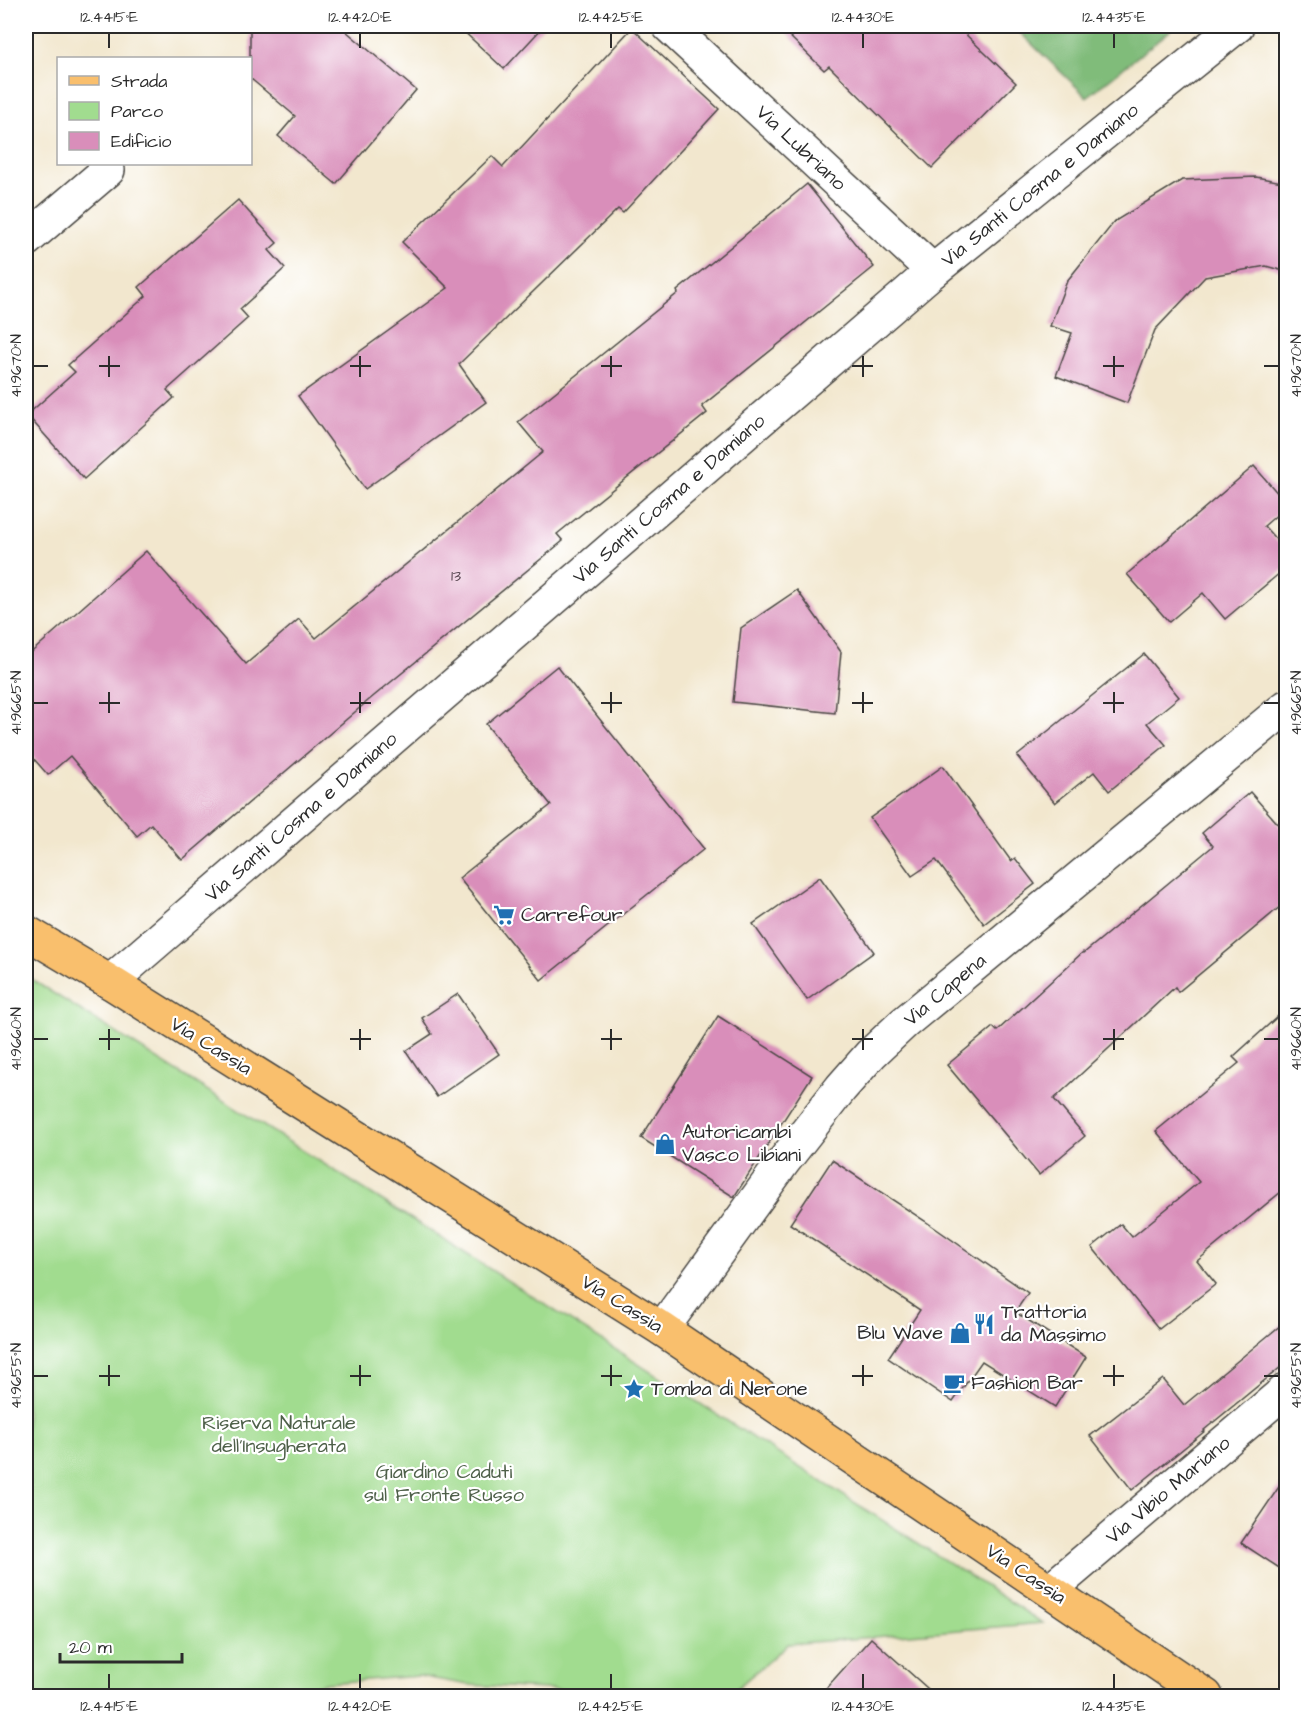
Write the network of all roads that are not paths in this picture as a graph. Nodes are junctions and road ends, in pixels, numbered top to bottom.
1 (669, 26) edge
2 (1237, 26) edge
3 (108, 170) dead end
4 (26, 240) edge
5 (933, 271) junction
6 (1287, 707) edge
7 (26, 932) edge
8 (110, 982) junction
9 (662, 1329) junction
10 (1287, 1390) edge
11 (1050, 1590) junction
12 (1206, 1696) edge

1 - 5 street, Via Lubriano
2 - 5 street, Via Santi Cosma e Damiano
3 - 4 street
5 - 8 street, Via Santi Cosma e Damiano
6 - 9 street, Via Capena
7 - 8 main road, Via Cassia
8 - 9 main road, Via Cassia
9 - 11 main road, Via Cassia
10 - 11 street, Via Vibio Mariano
11 - 12 main road, Via Cassia

